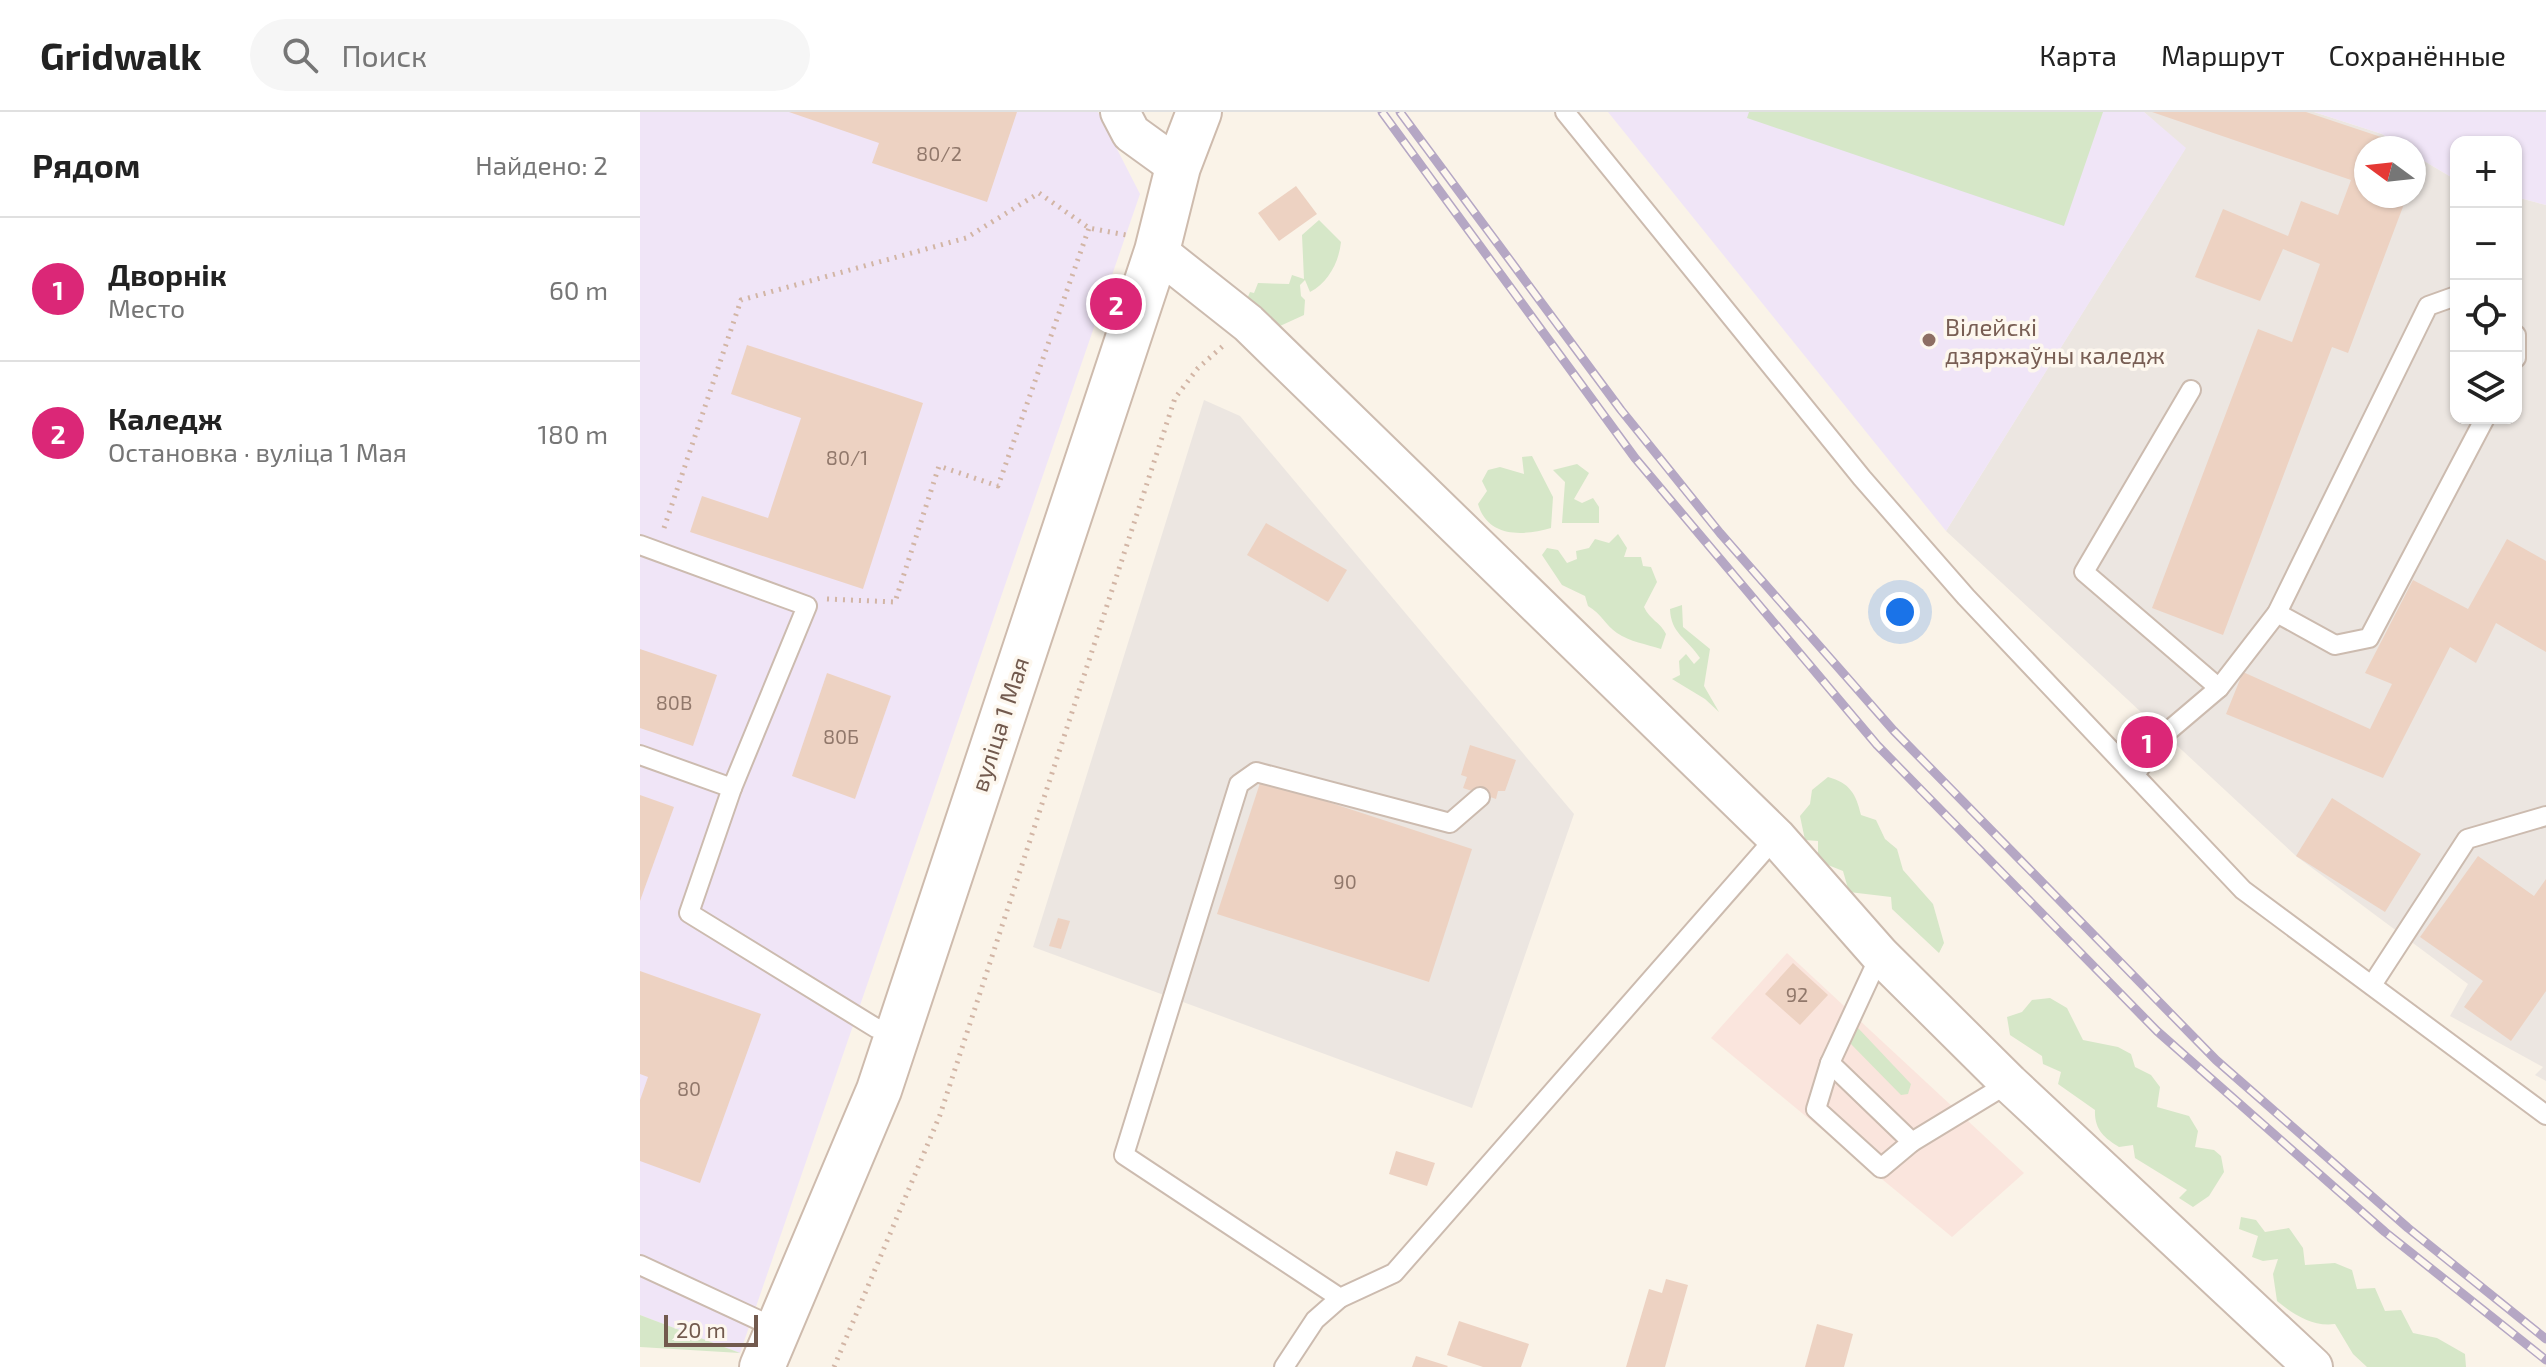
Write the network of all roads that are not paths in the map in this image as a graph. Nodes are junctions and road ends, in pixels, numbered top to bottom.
1 (1120, 112) edge
2 (1199, 112) edge
3 (1565, 112) edge
4 (1178, 167) junction
5 (1148, 244) junction
6 (2450, 298) edge
7 (2191, 390) dead end
8 (2482, 424) edge
9 (648, 548) edge
10 (2277, 613) junction
11 (2219, 688) junction
12 (640, 755) edge
13 (2135, 774) junction
14 (732, 788) junction
15 (1480, 797) dead end
16 (2546, 816) edge
17 (1776, 837) junction
18 (1880, 955) junction
19 (2372, 985) junction
20 (896, 1034) junction
21 (1830, 1063) junction
22 (2009, 1083) junction
23 (2546, 1115) edge
24 (1912, 1142) junction
25 (640, 1265) edge
26 (1340, 1298) junction
27 (771, 1349) edge
28 (1284, 1367) edge
29 (2313, 1367) edge

1 - 4 street
2 - 4 main road, вуліца 1 Мая
3 - 13 lane
4 - 5 main road, вуліца 1 Мая
5 - 17 street
5 - 20 main road, вуліца 1 Мая
6 - 10 lane
7 - 11 lane
8 - 10 lane
9 - 14 lane
10 - 11 lane
11 - 13 lane
12 - 14 lane
13 - 19 lane
14 - 20 lane
15 - 26 lane
16 - 19 lane
17 - 18 street
17 - 26 lane
18 - 21 lane
18 - 22 street
19 - 23 lane
20 - 27 main road, вуліца 1 Мая
21 - 24 lane
21 - 24 lane
22 - 24 lane
22 - 29 street
25 - 27 lane
26 - 28 lane

